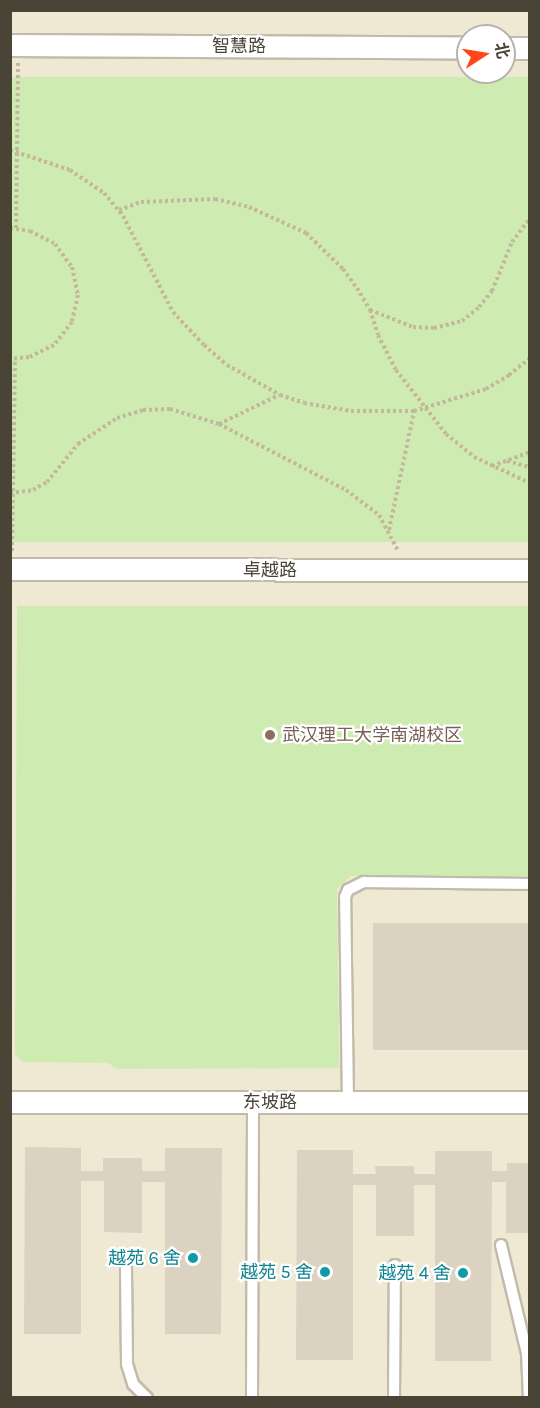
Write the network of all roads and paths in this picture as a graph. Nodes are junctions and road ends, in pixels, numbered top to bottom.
1 (14, 45) edge
2 (456, 47) edge
3 (10, 150) edge
4 (17, 152) junction
5 (118, 210) junction
6 (530, 218) edge
7 (10, 228) edge
8 (16, 228) junction
9 (370, 310) junction
10 (530, 358) edge
11 (13, 359) edge
12 (280, 395) junction
13 (424, 408) junction
14 (414, 411) junction
15 (219, 424) junction
16 (530, 452) edge
17 (507, 461) junction
18 (492, 466) junction
19 (530, 468) edge
20 (530, 483) edge
21 (12, 493) edge
22 (389, 530) junction
23 (11, 569) edge
24 (408, 570) junction
25 (530, 570) edge
26 (530, 884) edge
27 (10, 1102) edge
28 (254, 1102) junction
29 (348, 1102) junction
30 (530, 1102) edge
31 (501, 1245) dead end
32 (395, 1265) dead end
33 (126, 1269) dead end
34 (147, 1398) edge
35 (252, 1398) edge
36 (393, 1398) edge
37 (529, 1398) edge

1 - 2 street, 智慧路
1 - 4 path
3 - 4 path
4 - 5 path
4 - 8 path
5 - 9 path
5 - 12 path
6 - 9 path
7 - 8 path
8 - 11 path
9 - 13 path
10 - 13 path
11 - 21 path
12 - 14 path
12 - 15 path
13 - 14 path
13 - 18 path
14 - 22 path
15 - 21 path
15 - 22 path
16 - 17 path
17 - 18 path
17 - 19 path
18 - 20 path
21 - 23 path
22 - 24 path
23 - 24 street, 卓越路
24 - 25 street, 卓越路
26 - 29 lane
27 - 28 street, 东坡路
28 - 29 street, 东坡路
28 - 35 lane
29 - 30 street, 东坡路
31 - 37 lane
32 - 36 lane
33 - 34 lane

